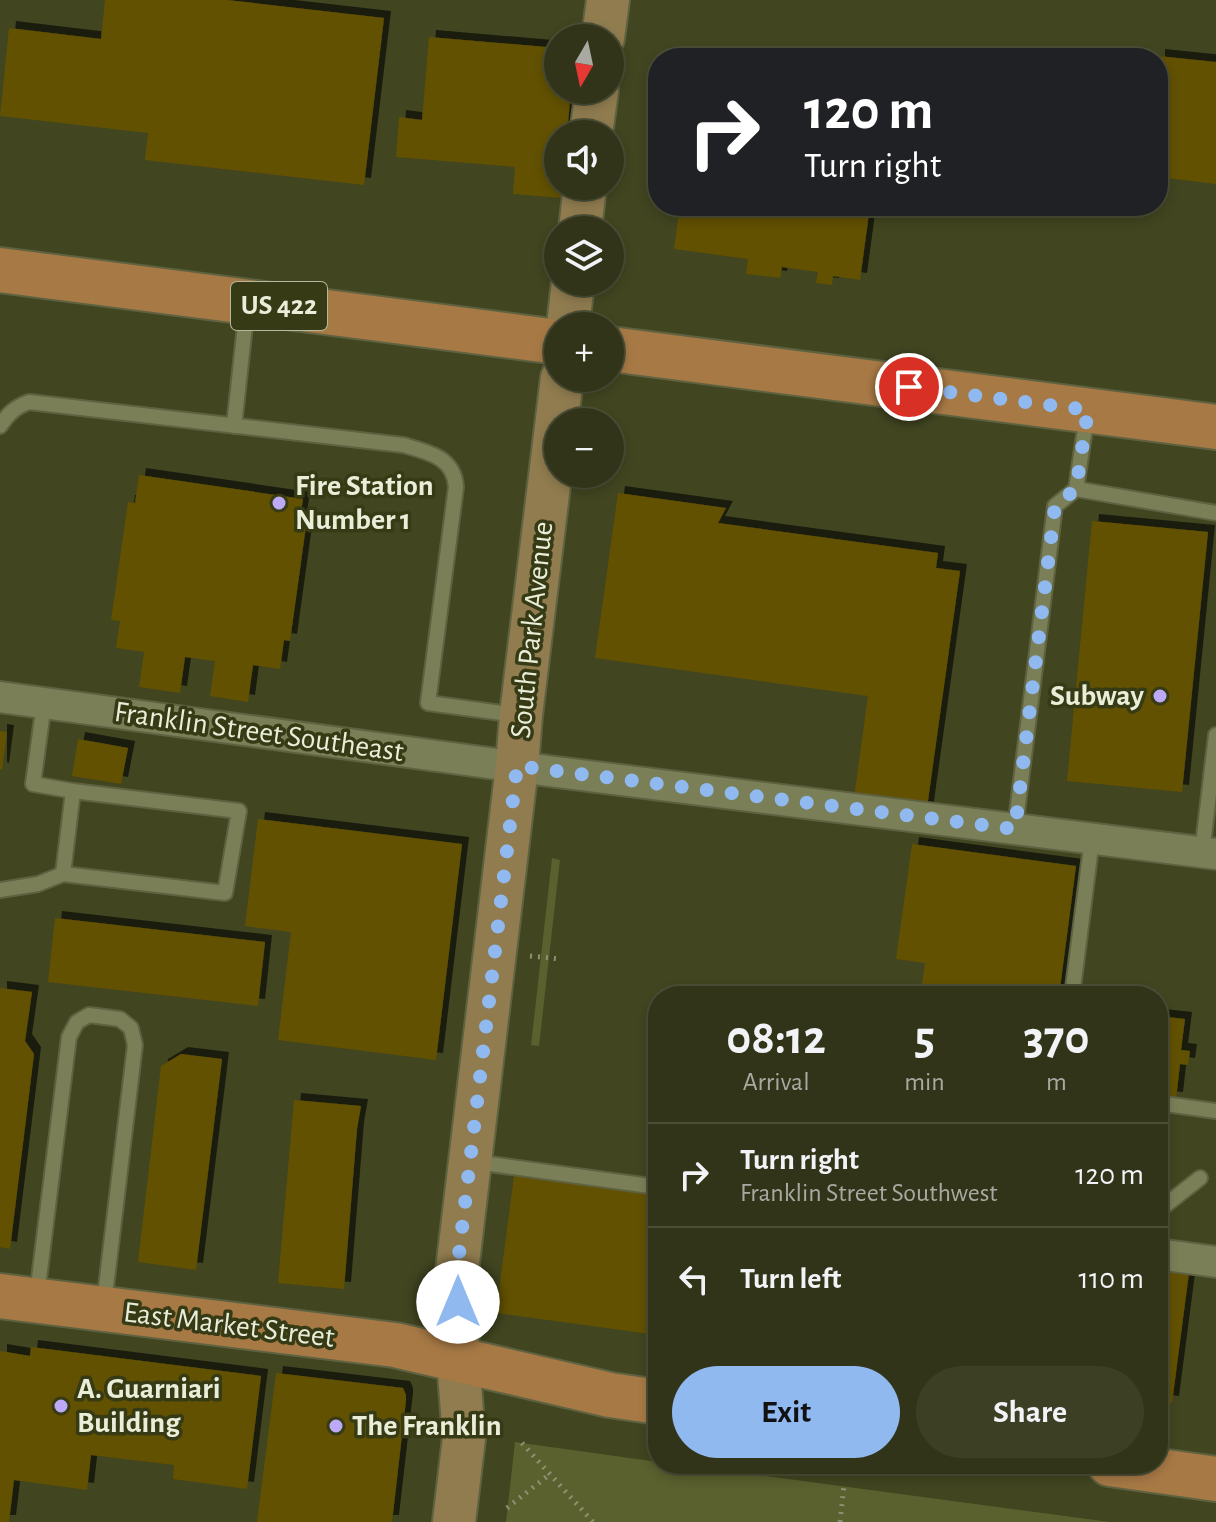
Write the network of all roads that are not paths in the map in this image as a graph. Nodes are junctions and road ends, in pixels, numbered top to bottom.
1 (608, 0) edge
2 (605, 24) edge
3 (0, 270) edge
4 (247, 302) junction
5 (544, 340) edge
6 (624, 351) edge
7 (560, 392) edge
8 (1088, 410) junction
9 (0, 426) edge
10 (234, 426) junction
11 (1216, 427) edge
12 (1076, 489) junction
13 (1216, 513) edge
14 (0, 697) edge
15 (44, 703) junction
16 (521, 715) junction
17 (1216, 735) edge
18 (517, 766) junction
19 (73, 791) junction
20 (1015, 829) junction
21 (1092, 839) junction
22 (1209, 854) edge
23 (63, 874) junction
24 (0, 890) edge
25 (1073, 986) edge
26 (1168, 1104) edge
27 (1216, 1111) edge
28 (470, 1162) junction
29 (1200, 1178) dead end
30 (648, 1186) edge
31 (1168, 1203) edge
32 (1168, 1255) edge
33 (1216, 1262) edge
34 (18, 1298) edge
35 (104, 1308) junction
36 (458, 1359) junction
37 (648, 1401) edge
38 (1168, 1472) edge
39 (1216, 1479) edge
40 (454, 1522) edge

1 - 2 street
3 - 4 main road, US 422
4 - 5 main road, US 422
4 - 10 lane
6 - 8 main road
7 - 16 street, South Park Avenue
8 - 11 main road
8 - 12 lane
9 - 10 lane
10 - 16 lane
12 - 13 lane
12 - 20 lane
14 - 15 street, Franklin Street Southeast
15 - 18 street, Franklin Street Southeast
15 - 19 lane
16 - 18 street, South Park Avenue
17 - 22 lane
18 - 20 street, Franklin Street Southeast
18 - 28 street, South Park Avenue
19 - 23 lane
19 - 23 lane
20 - 21 street, Franklin Street Southeast
21 - 22 street, Franklin Street Southeast
21 - 25 lane
23 - 24 lane
26 - 27 lane
28 - 30 lane
28 - 36 street, South Park Avenue
29 - 31 lane
32 - 33 street
34 - 35 main road, East Market Street
34 - 35 lane
35 - 36 main road, East Market Street
36 - 37 main road, East Market Street
36 - 40 street, South Park Avenue
38 - 39 main road

